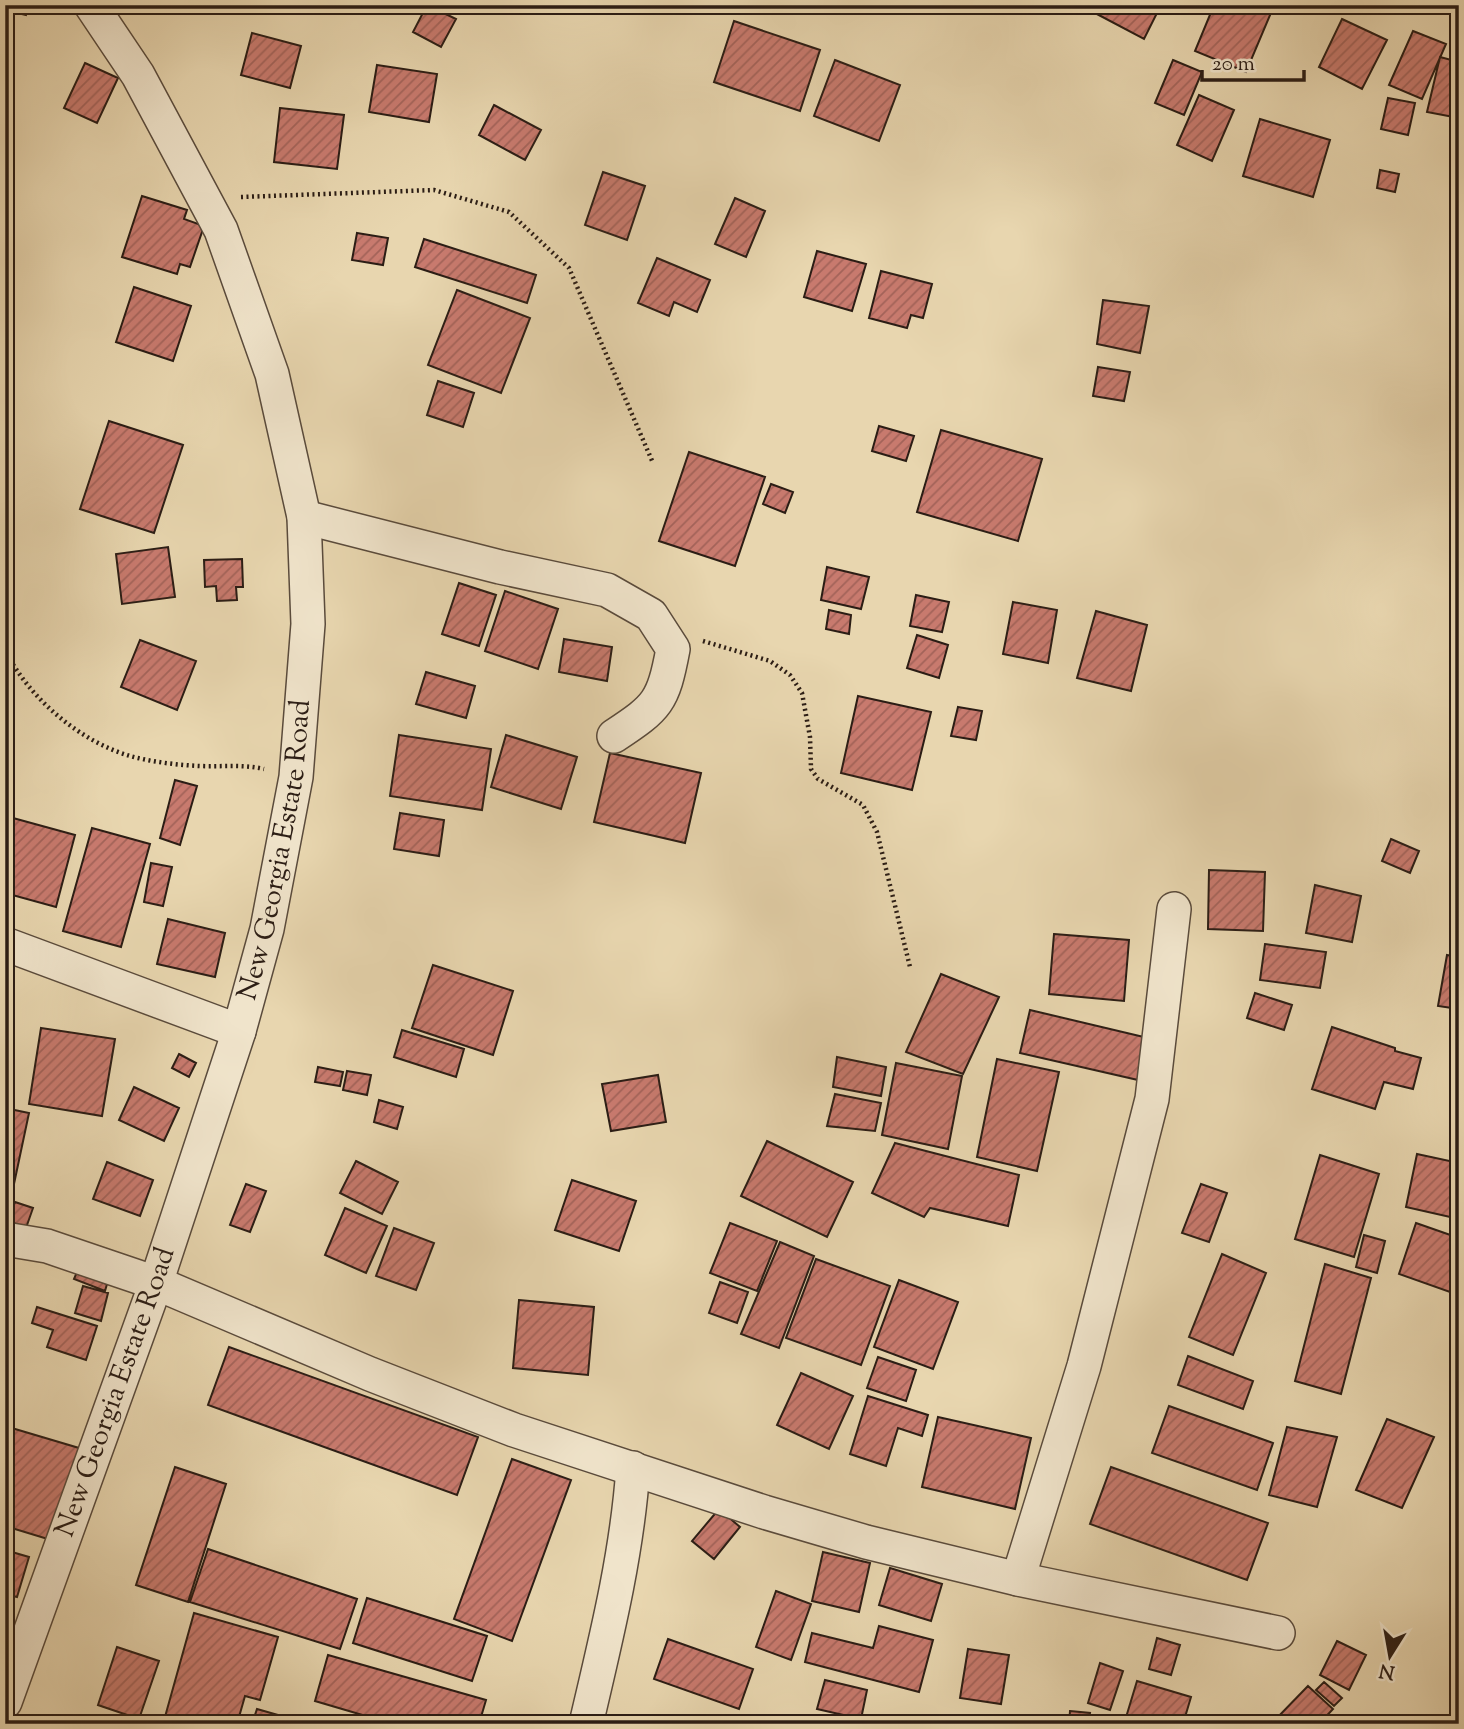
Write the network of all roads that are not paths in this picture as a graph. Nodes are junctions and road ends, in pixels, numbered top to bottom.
1 (91, 5) edge
2 (304, 517) junction
3 (614, 736) dead end
4 (1174, 909) dead end
5 (5, 944) edge
6 (239, 1031) junction
7 (5, 1239) edge
8 (156, 1283) junction
9 (633, 1468) junction
10 (1018, 1578) junction
11 (1278, 1633) dead end
12 (5, 1702) edge
13 (586, 1724) edge

1 - 2 street, New Georgia Estate Road
2 - 3 street
2 - 6 street, New Georgia Estate Road
4 - 10 street
5 - 6 street
6 - 8 street, New Georgia Estate Road
7 - 8 street
8 - 9 street
8 - 12 street, New Georgia Estate Road
9 - 10 street
9 - 13 street
10 - 11 street

